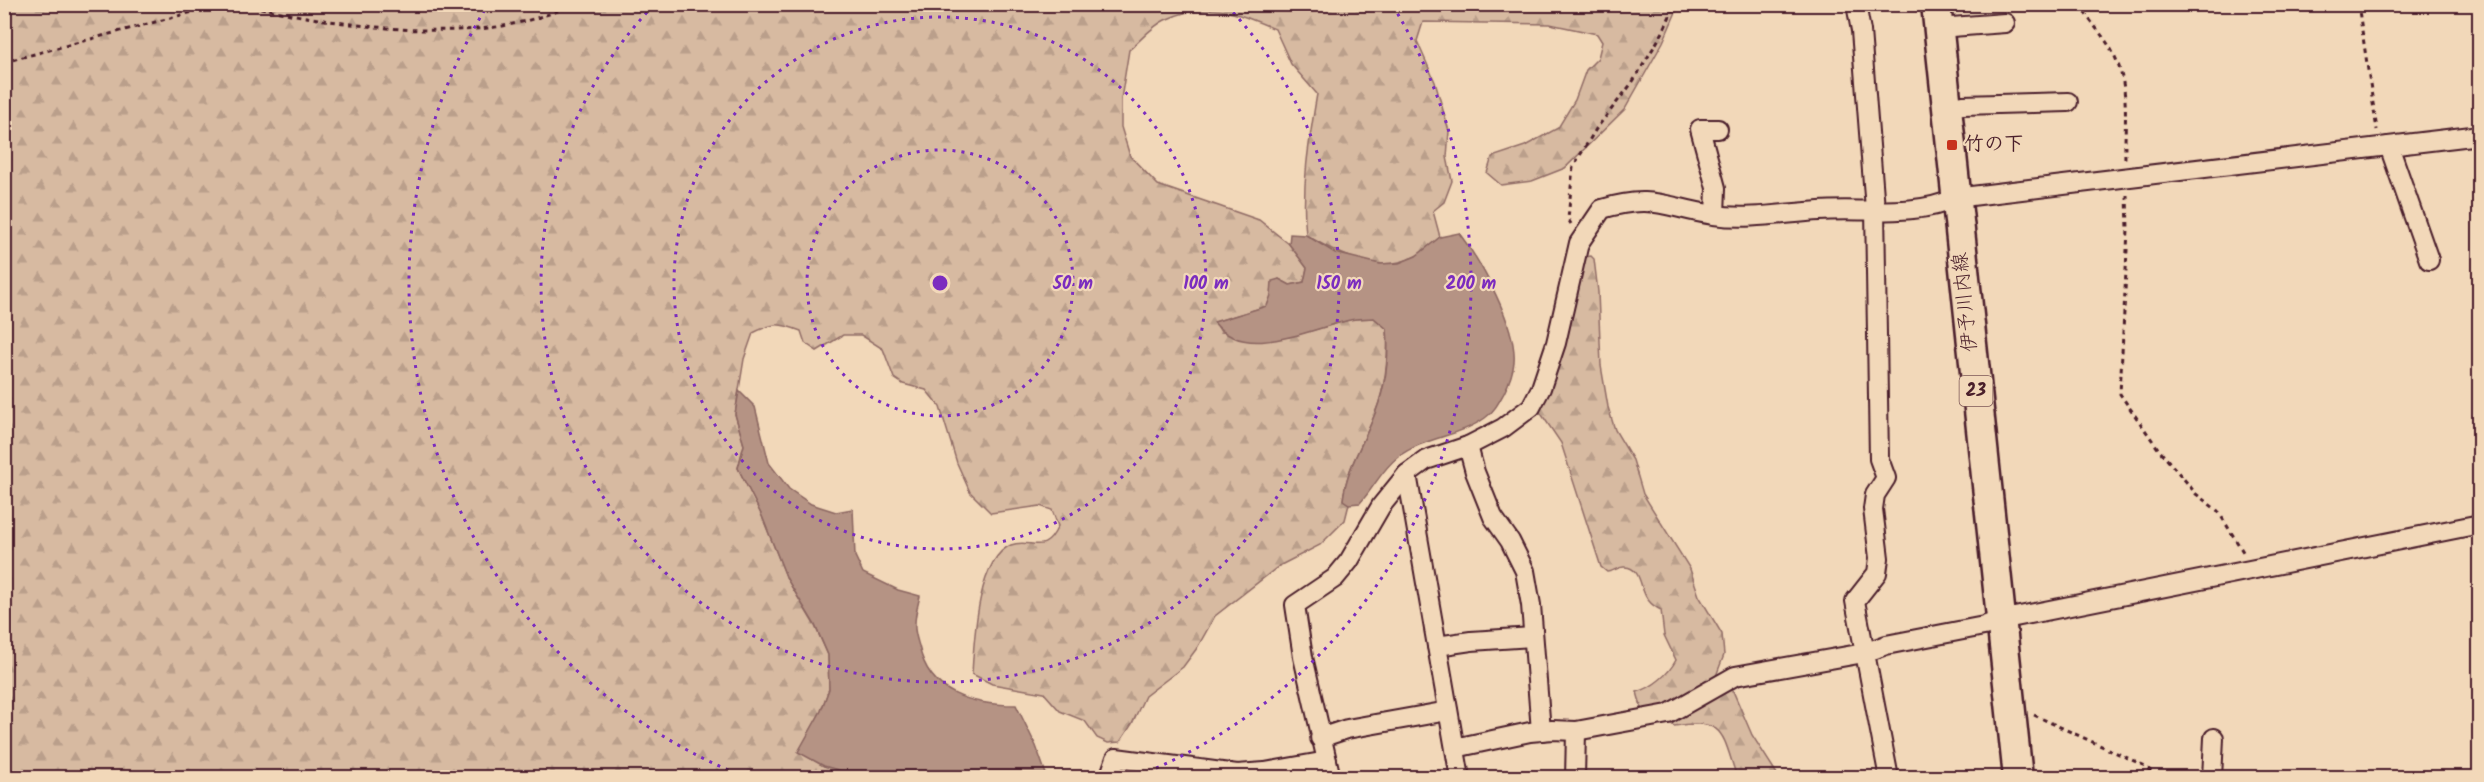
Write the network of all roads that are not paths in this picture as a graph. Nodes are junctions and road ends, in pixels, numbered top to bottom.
1 (1856, 4) edge
2 (1937, 16) edge
3 (2005, 23) dead end
4 (2068, 102) dead end
5 (1946, 108) junction
6 (1718, 129) dead end
7 (2480, 135) edge
8 (2384, 147) junction
9 (1956, 198) junction
10 (1875, 209) junction
11 (1715, 215) junction
12 (2429, 260) dead end
13 (1468, 446) junction
14 (1407, 474) junction
15 (2480, 524) edge
16 (2000, 620) junction
17 (1533, 637) junction
18 (1437, 646) junction
19 (1864, 653) junction
20 (1448, 711) junction
21 (1541, 730) junction
22 (1576, 731) junction
23 (1320, 738) junction
24 (2214, 738) dead end
25 (1455, 748) junction
26 (1329, 769) edge
27 (1237, 776) edge
28 (1109, 777) edge
29 (1460, 777) edge
30 (1575, 777) edge
31 (1889, 777) edge
32 (2018, 777) edge
33 (2212, 777) edge

1 - 10 street
2 - 3 street
2 - 5 main road, 伊予川内線 / 23
4 - 5 street
5 - 9 main road, 伊予川内線 / 23
6 - 11 street
7 - 8 street
8 - 9 street
8 - 12 street
9 - 10 street
9 - 16 main road, 伊予川内線 / 23
10 - 11 street
10 - 19 street
11 - 13 street
13 - 14 street
13 - 17 street
14 - 18 street
14 - 23 street
15 - 16 street
16 - 19 street
16 - 32 main road, 伊予川内線 / 23
17 - 18 street
17 - 21 street
18 - 20 street
19 - 22 street
19 - 31 street
20 - 23 street
20 - 25 street
21 - 22 street
21 - 25 street
22 - 30 street
23 - 26 street
24 - 33 street
25 - 29 street
26 - 27 street
27 - 28 street

